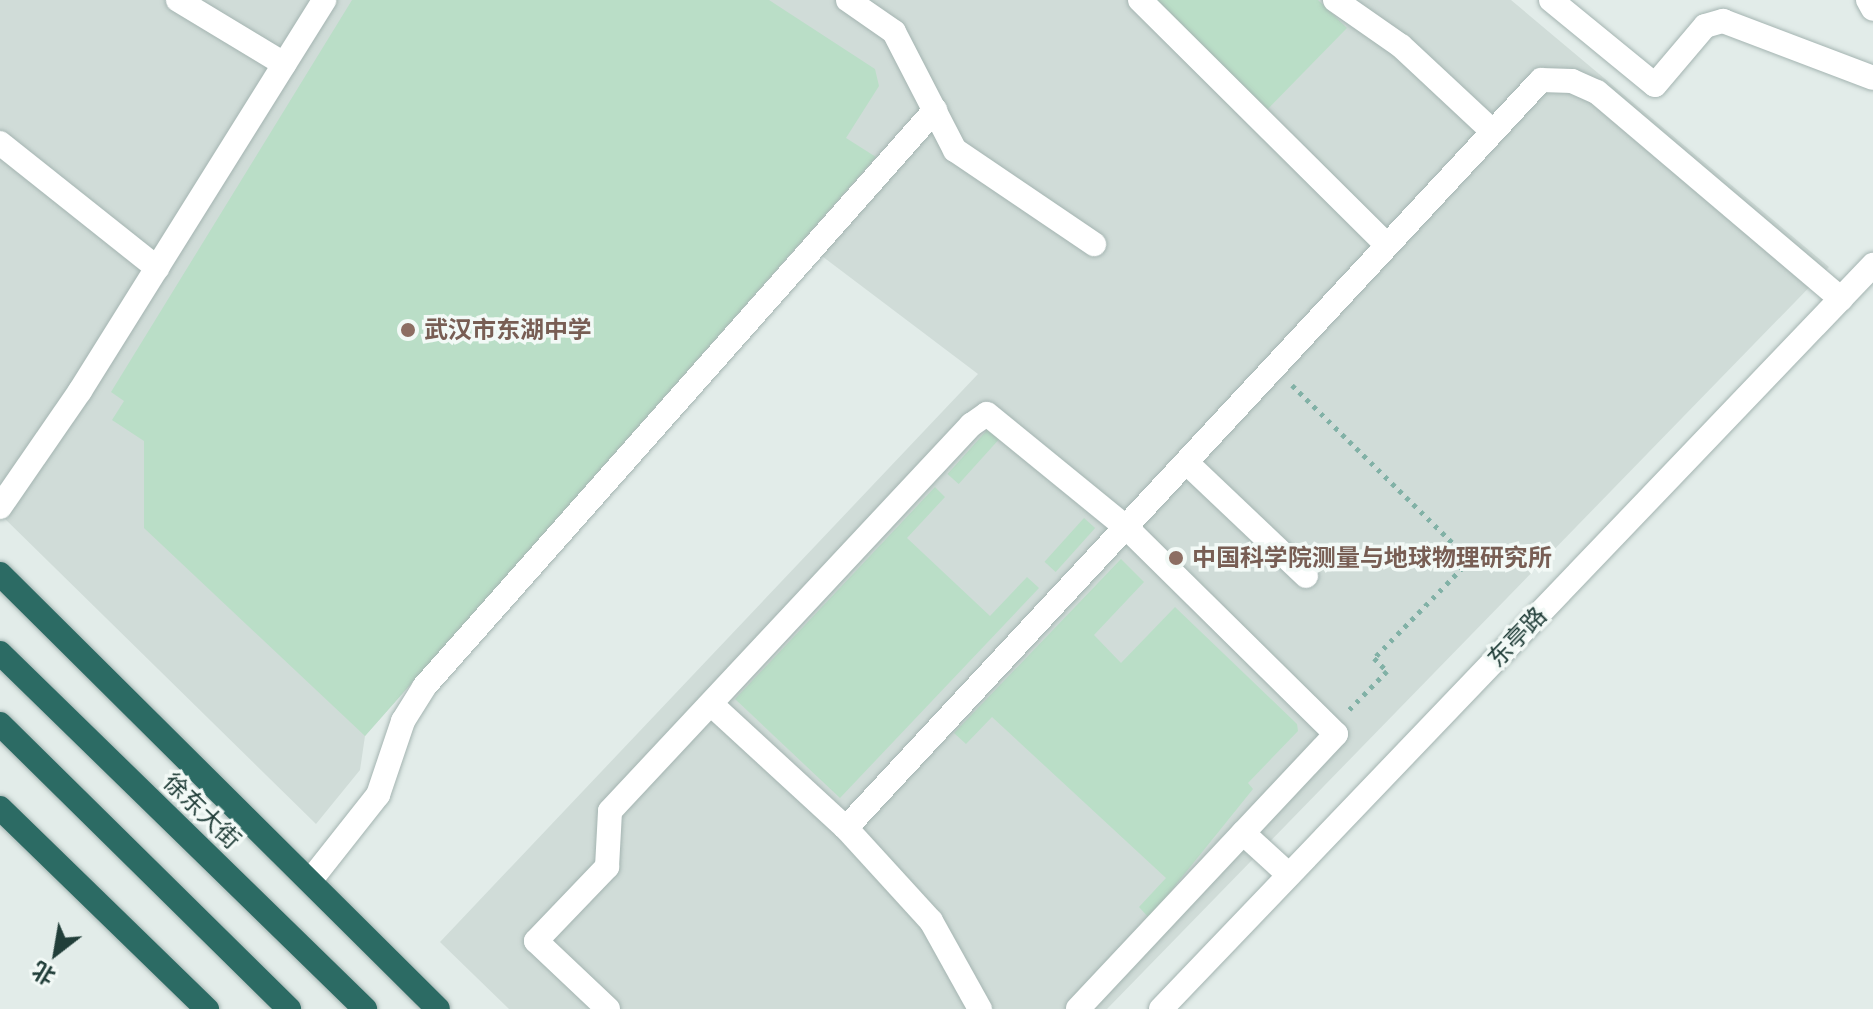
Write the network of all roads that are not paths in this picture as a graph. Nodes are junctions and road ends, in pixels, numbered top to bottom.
1 (178, 0) edge
2 (324, 0) edge
3 (848, 0) edge
4 (1140, 0) edge
5 (1335, 0) edge
6 (1551, 0) edge
7 (1868, 0) edge
8 (1873, 9) edge
9 (284, 64) junction
10 (1873, 78) edge
11 (935, 110) junction
12 (1490, 129) junction
13 (0, 143) edge
14 (1385, 243) junction
15 (1094, 244) dead end
16 (1873, 265) edge
17 (157, 268) junction
18 (1841, 299) junction
19 (1187, 463) junction
20 (0, 507) edge
21 (1128, 529) junction
22 (0, 574) edge
23 (1306, 576) dead end
24 (0, 653) edge
25 (711, 704) junction
26 (0, 724) edge
27 (0, 808) edge
28 (846, 828) junction
29 (1243, 833) junction
30 (1289, 875) junction
31 (310, 881) junction
32 (207, 1009) edge
33 (289, 1009) edge
34 (365, 1009) edge
35 (438, 1009) edge
36 (608, 1009) edge
37 (980, 1009) edge
38 (1078, 1009) edge
39 (1161, 1009) edge

1 - 9 street
2 - 9 street
3 - 11 street
4 - 14 street
5 - 12 street
6 - 10 street
7 - 8 street
9 - 17 street
11 - 15 street
11 - 31 street
12 - 14 street
12 - 18 street
13 - 17 street
14 - 19 street
16 - 18 street, 东亭路
17 - 20 street
18 - 30 street, 东亭路
19 - 21 street
19 - 23 street
21 - 25 street
21 - 28 street
21 - 29 street
22 - 31 highway
24 - 34 highway, 徐东大街
25 - 28 street
25 - 36 street
26 - 33 highway
27 - 32 highway
28 - 37 street
29 - 30 street
29 - 38 street
30 - 39 street, 东亭路
31 - 35 highway

